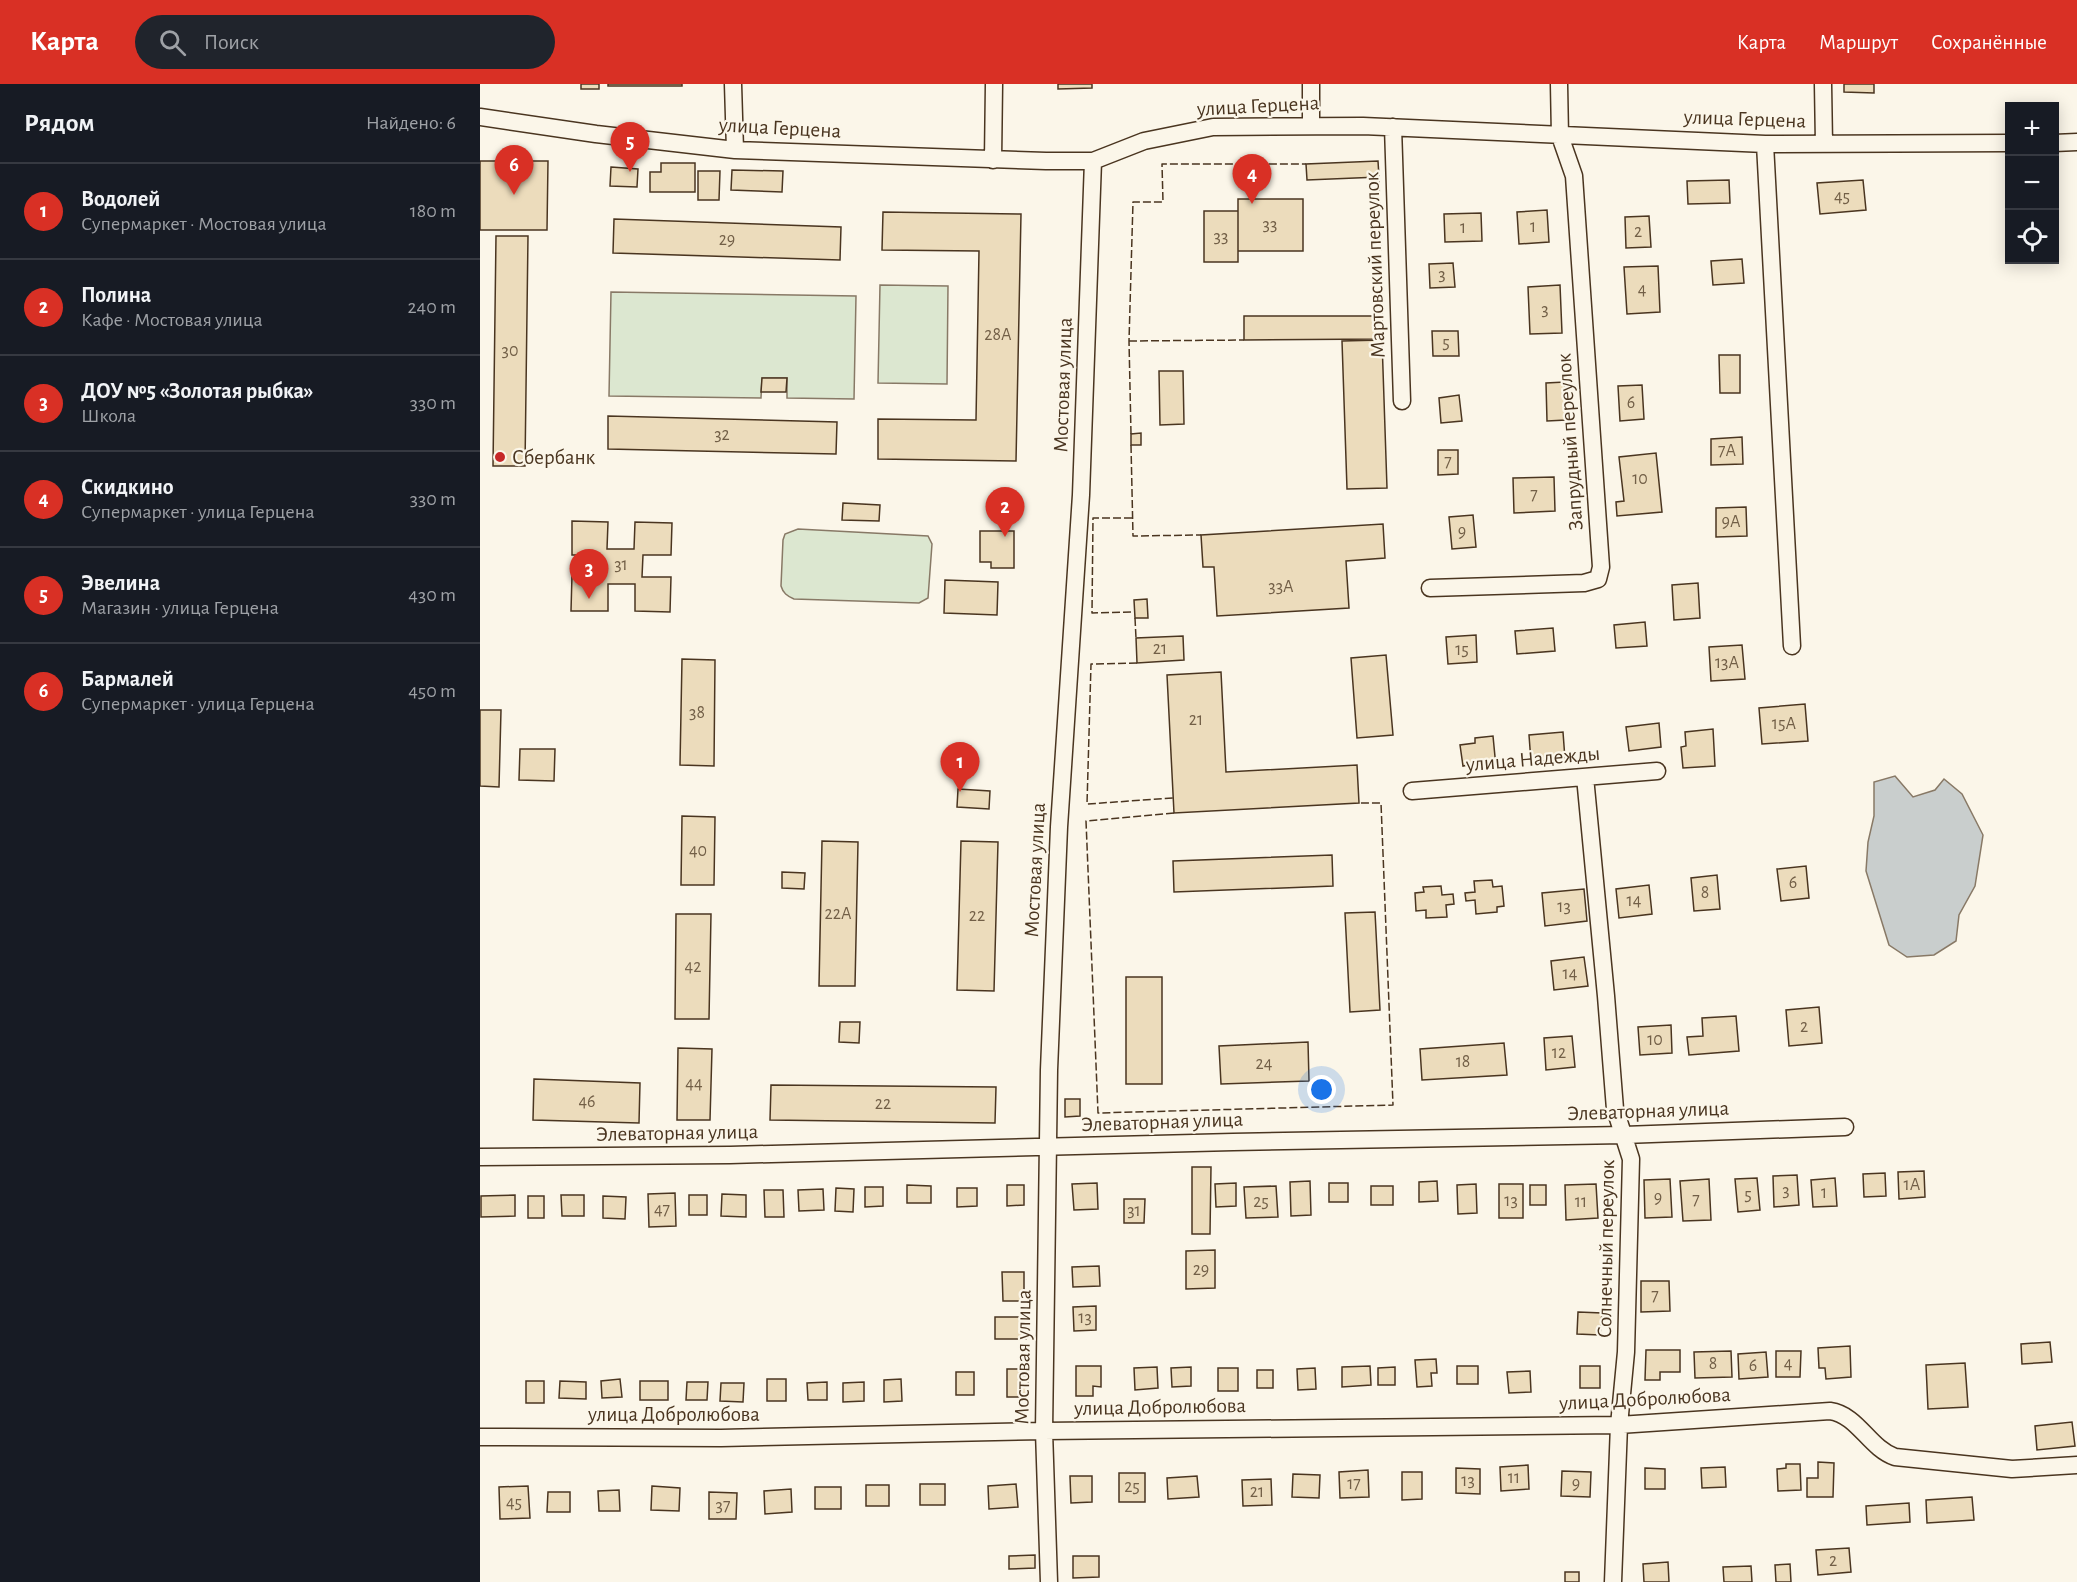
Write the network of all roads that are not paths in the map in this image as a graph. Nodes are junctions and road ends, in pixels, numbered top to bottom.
1 (733, 84) edge
2 (994, 84) edge
3 (1311, 84) edge
4 (1559, 84) edge
5 (1823, 84) edge
6 (480, 117) edge
7 (1311, 125) junction
8 (1392, 127) junction
9 (1560, 136) junction
10 (2077, 142) edge
11 (2005, 143) edge
12 (2059, 143) edge
13 (1766, 144) junction
14 (1824, 144) junction
15 (735, 150) junction
16 (993, 160) junction
17 (1093, 161) junction
18 (1402, 401) dead end
19 (1430, 588) dead end
20 (1792, 646) dead end
21 (1658, 771) dead end
22 (1585, 777) junction
23 (1412, 791) dead end
24 (1845, 1127) dead end
25 (1624, 1135) junction
26 (1048, 1147) junction
27 (480, 1157) edge
28 (1619, 1425) junction
29 (1044, 1431) junction
30 (480, 1437) edge
31 (2077, 1465) edge
32 (1049, 1582) edge
33 (1613, 1582) edge

1 - 15 street
2 - 16 street
3 - 7 street
4 - 9 street
5 - 14 street
6 - 15 street, улица Герцена
7 - 8 street, улица Герцена
7 - 17 street, улица Герцена
8 - 9 street, улица Герцена
8 - 18 street, Мартовский переулок
9 - 13 street, улица Герцена
9 - 19 street, Запрудный переулок
10 - 12 street
11 - 14 street, улица Герцена
13 - 14 street, улица Герцена
13 - 20 street
15 - 16 street, улица Герцена
16 - 17 street, улица Герцена
17 - 26 street, Мостовая улица
21 - 22 street, улица Надежды
22 - 23 street, улица Надежды
22 - 25 street, Солнечный переулок
24 - 25 street, Элеваторная улица
25 - 26 street, Элеваторная улица
25 - 28 street, Солнечный переулок
26 - 27 street, Элеваторная улица
26 - 29 street, Мостовая улица
28 - 29 street, улица Добролюбова
28 - 31 street, улица Добролюбова
28 - 33 street, Солнечный переулок
29 - 30 street, улица Добролюбова
29 - 32 street, Мостовая улица

